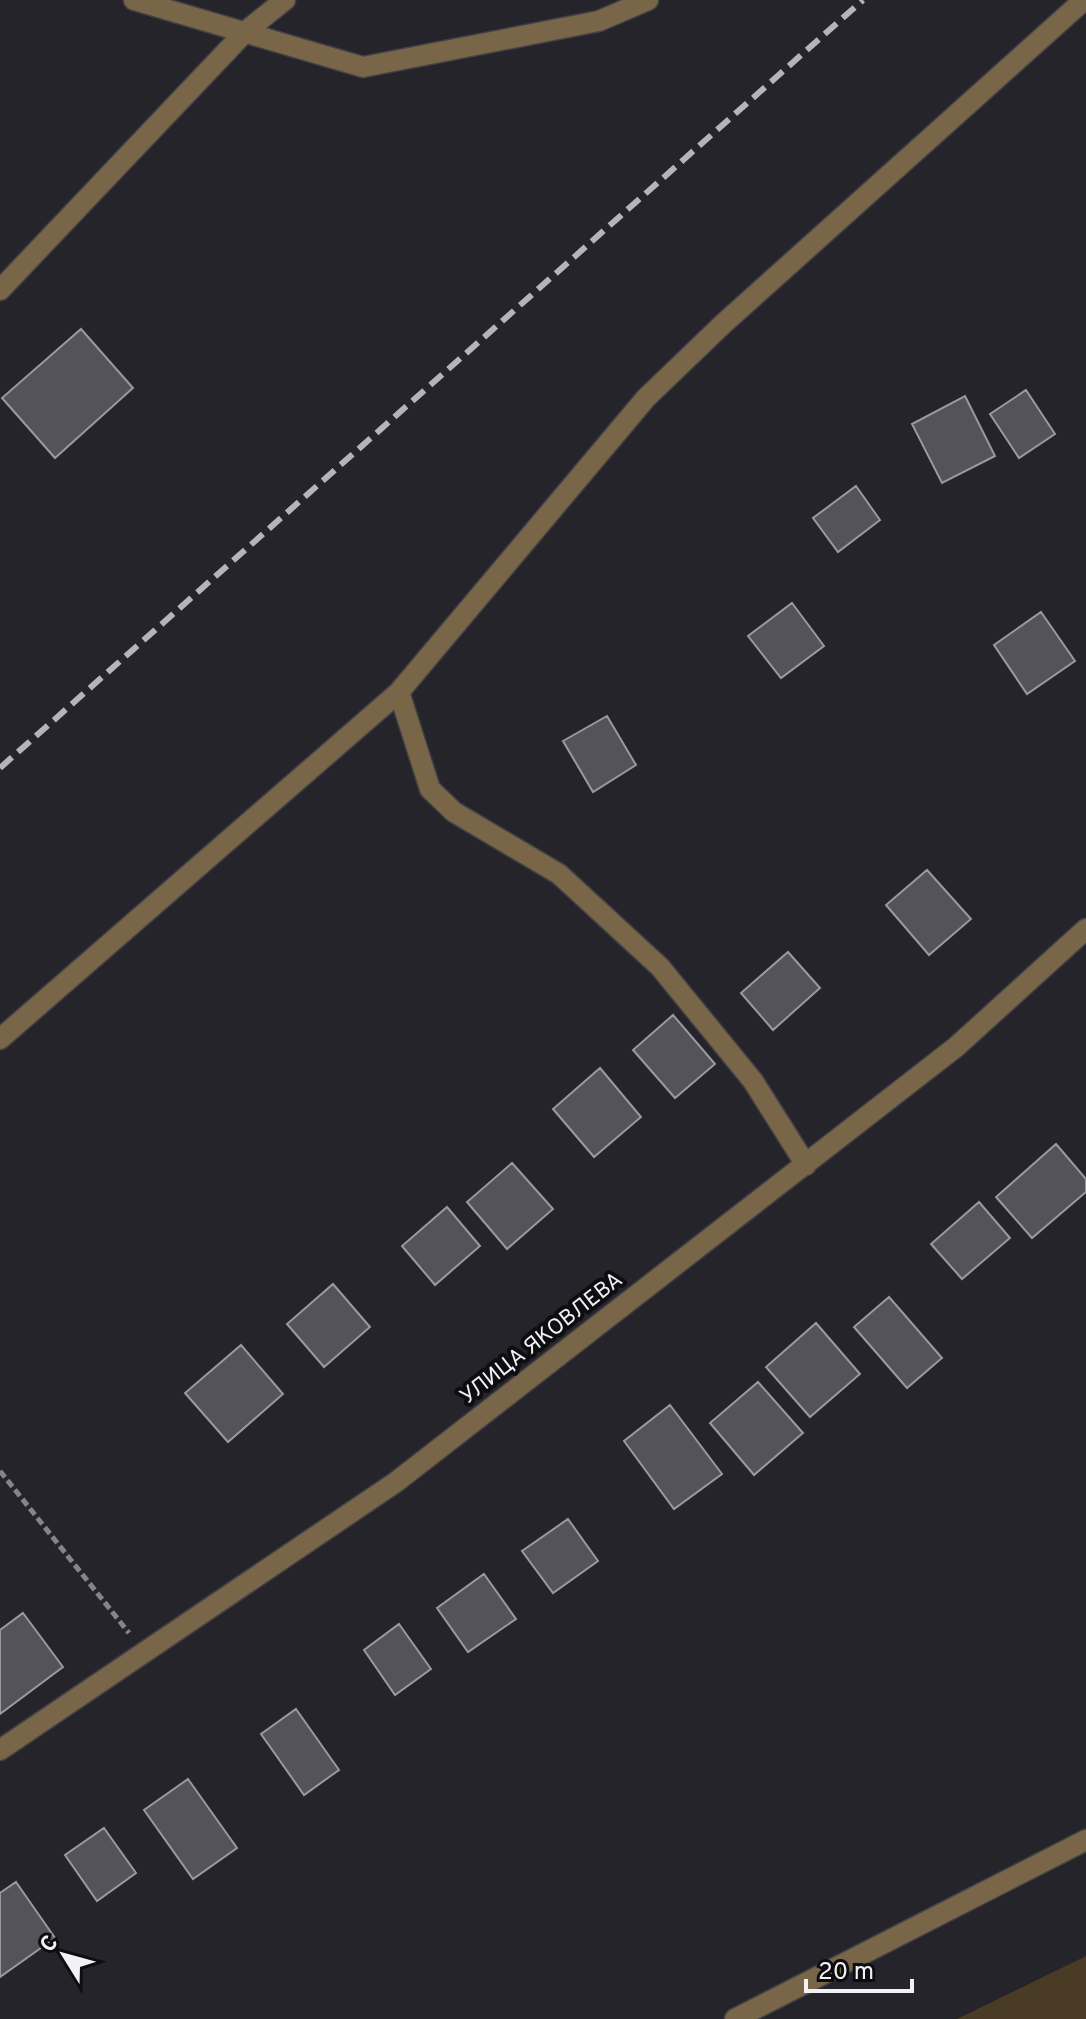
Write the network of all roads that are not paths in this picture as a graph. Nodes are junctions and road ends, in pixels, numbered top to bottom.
1 (134, 0) edge
2 (285, 0) edge
3 (648, 0) edge
4 (1084, 0) edge
5 (246, 31) junction
6 (0, 290) edge
7 (399, 692) junction
8 (1086, 929) edge
9 (0, 1039) edge
10 (806, 1165) junction
11 (0, 1750) edge
12 (1086, 1840) edge
13 (735, 2019) edge

1 - 5 street
2 - 5 street
3 - 5 street
4 - 7 street
5 - 6 street
7 - 9 street
7 - 10 street
8 - 10 street, УЛИЦА ЯКОВЛЕВА
10 - 11 street, УЛИЦА ЯКОВЛЕВА
12 - 13 street

